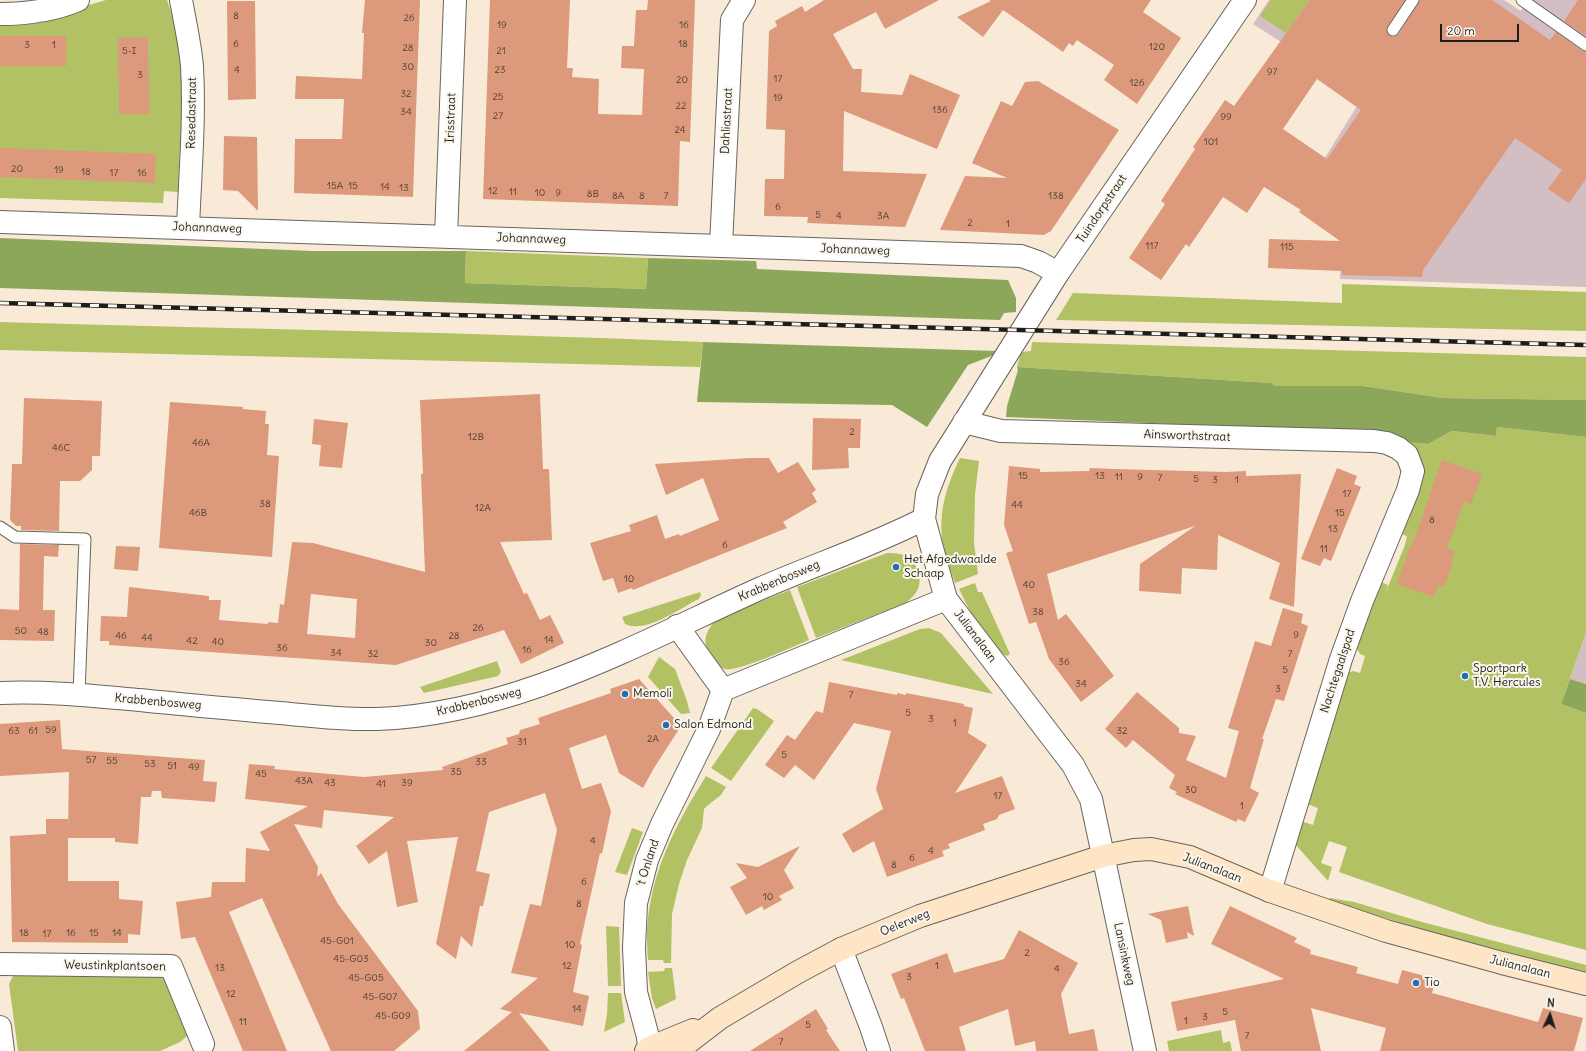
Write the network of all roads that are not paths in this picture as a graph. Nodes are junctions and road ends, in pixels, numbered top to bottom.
1 (78, 0) edge
2 (180, 0) edge
3 (455, 0) edge
4 (744, 0) edge
5 (1413, 0) edge
6 (1522, 0) edge
7 (1241, 2) edge
8 (0, 14) edge
9 (1393, 30) dead end
10 (1586, 44) edge
11 (0, 222) edge
12 (188, 228) junction
13 (446, 236) junction
14 (721, 245) junction
15 (1058, 274) junction
16 (964, 422) junction
17 (1407, 455) joint
18 (924, 519) junction
19 (0, 527) edge
20 (946, 599) junction
21 (676, 626) junction
22 (723, 690) junction
23 (0, 693) edge
24 (79, 694) junction
25 (1103, 856) junction
26 (1270, 892) junction
27 (841, 950) junction
28 (0, 964) edge
29 (1586, 984) edge
30 (720, 1018) junction
31 (0, 1027) edge
32 (198, 1049) edge
33 (647, 1050) edge
34 (3, 1051) edge
35 (677, 1051) edge
36 (879, 1051) edge
37 (1145, 1051) edge

1 - 8 street
2 - 12 street, Resedastraat
3 - 13 street, Irisstraat
4 - 14 street, Dahliastraat
5 - 9 lane
6 - 10 lane
7 - 15 street, Tuindorpstraat
11 - 12 street, Johannaweg
12 - 13 street, Johannaweg
13 - 14 street, Johannaweg
14 - 15 street, Johannaweg
15 - 16 street, Tuindorpstraat
16 - 17 street, Ainsworthstraat
16 - 18 street, Julianalaan
17 - 26 street, Nachtegaalspad
18 - 20 street, Julianalaan
18 - 21 street, Krabbenbosweg
19 - 24 lane
20 - 22 street
20 - 25 street, Julianalaan
21 - 22 street
21 - 24 street, Krabbenbosweg
22 - 33 street, 't Onland
23 - 24 street, Krabbenbosweg
25 - 26 main road, Julianalaan
25 - 27 main road, Oelerweg
25 - 37 street, Lansinkweg
26 - 29 main road, Julianalaan
27 - 30 main road, Oelerweg
27 - 36 street
28 - 32 street, Weustinkplantsoen
30 - 33 main road, Oelerweg
30 - 35 main road, Oelerweg
31 - 34 street

